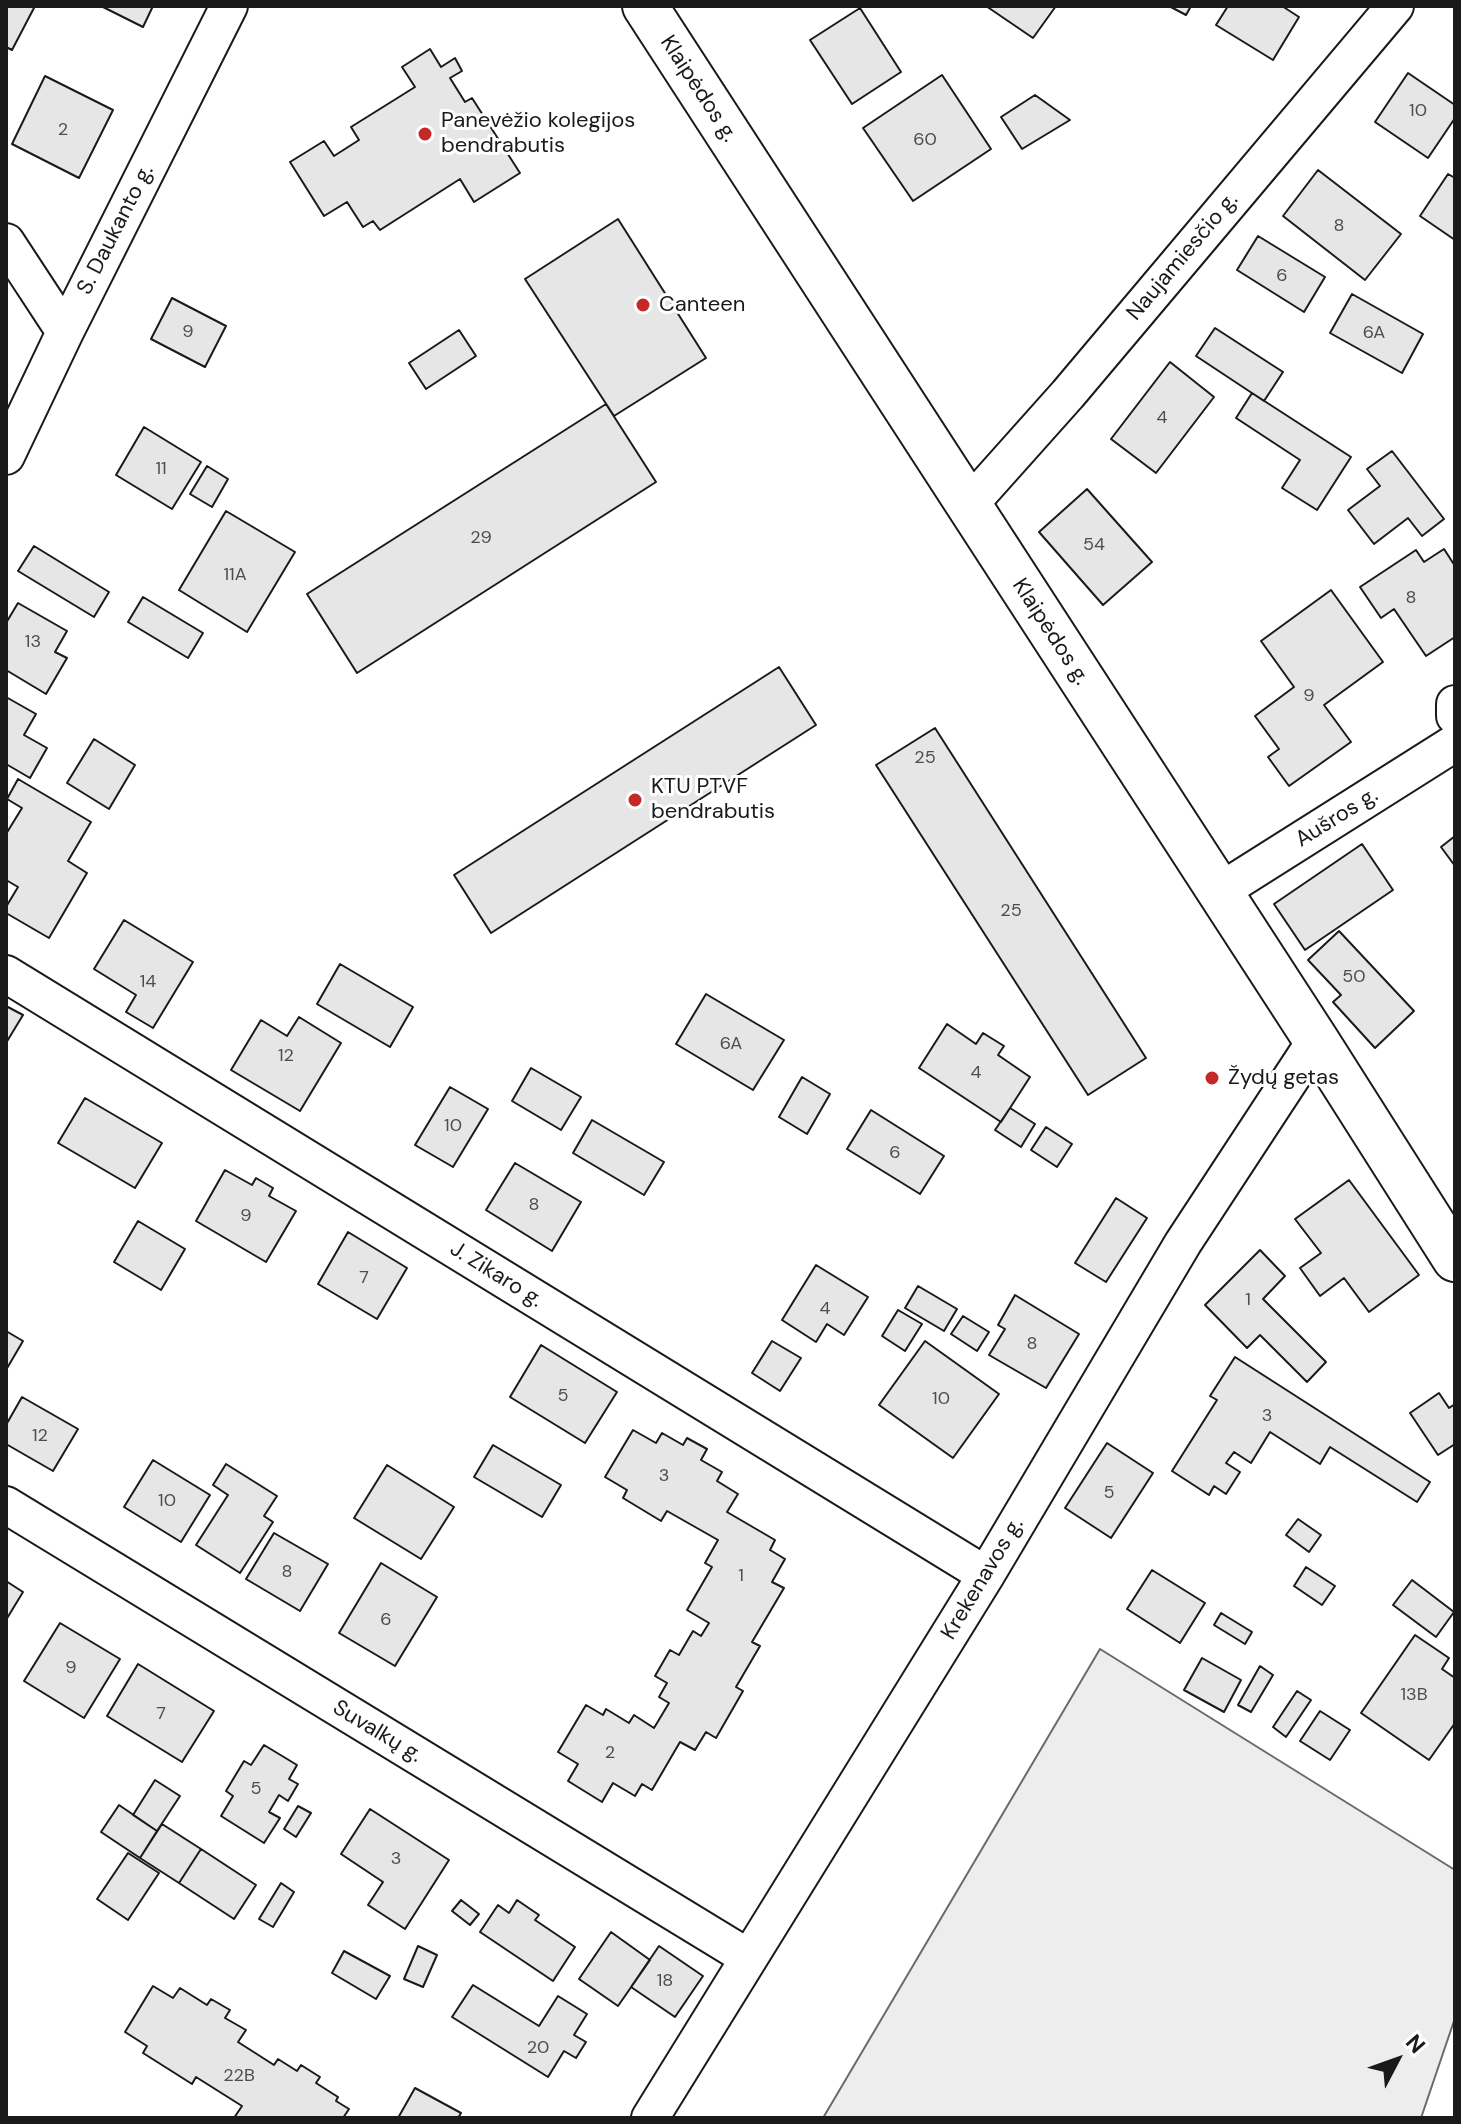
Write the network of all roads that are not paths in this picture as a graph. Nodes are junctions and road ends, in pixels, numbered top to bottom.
1 (229, 6) edge
2 (645, 6) edge
3 (1395, 6) edge
4 (6, 242) edge
5 (65, 332) junction
6 (6, 456) edge
7 (968, 506) junction
8 (1455, 704) edge
9 (1455, 716) edge
10 (1455, 743) edge
11 (1219, 892) junction
12 (6, 974) edge
13 (1316, 1040) junction
14 (1455, 1259) edge
15 (6, 1505) edge
16 (986, 1575) junction
17 (749, 1958) junction
18 (650, 2118) edge

1 - 5 street, S. Daukanto g.
2 - 7 highway, Klaipėdos g.
3 - 7 street, Naujamiesčio g.
4 - 5 street
5 - 6 street, S. Daukanto g.
7 - 11 highway, Klaipėdos g.
8 - 9 street
10 - 11 street, Aušros g.
11 - 13 highway, Klaipėdos g.
12 - 16 street, J. Zikaro g.
13 - 14 highway, Klaipėdos g.
13 - 16 street, Krekenavos g.
15 - 17 street, Suvalkų g.
16 - 17 street, Krekenavos g.
17 - 18 street, Krekenavos g.

